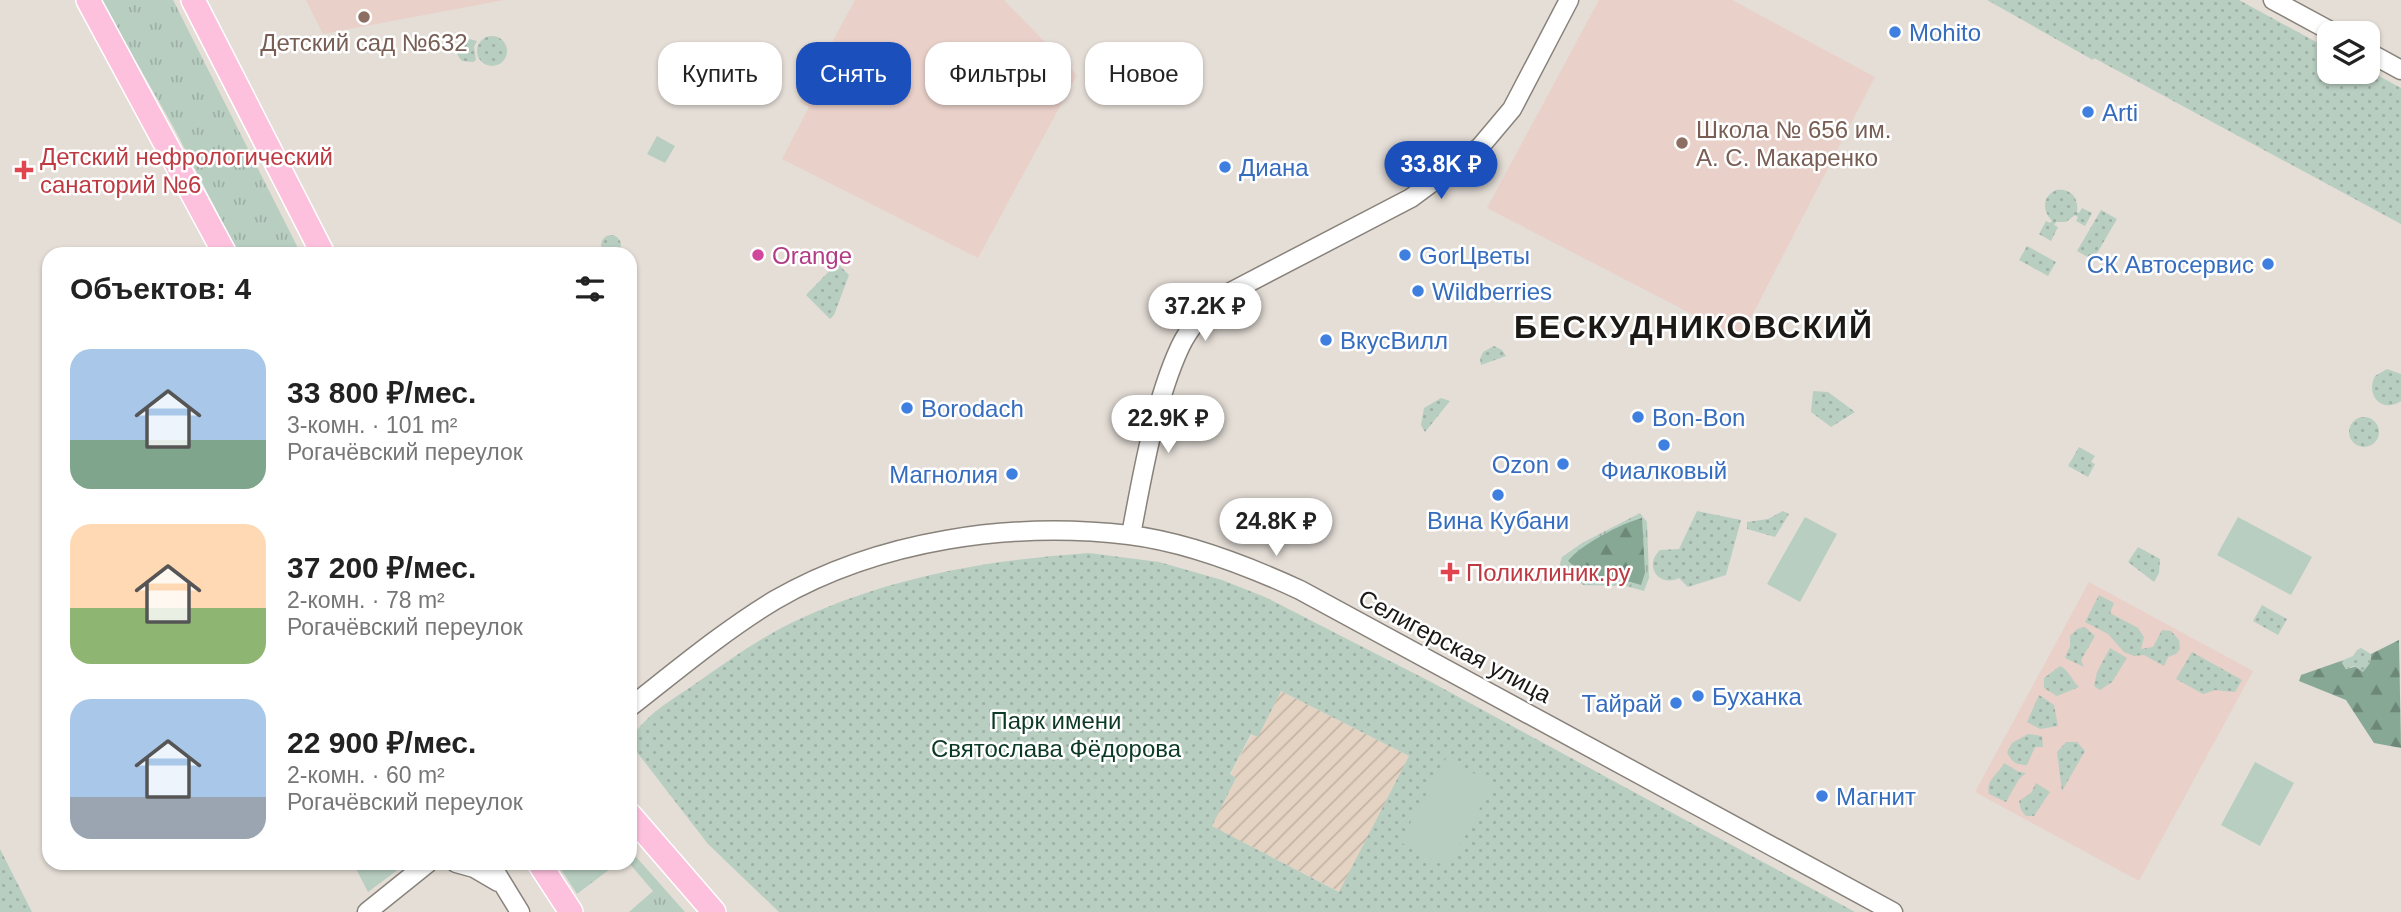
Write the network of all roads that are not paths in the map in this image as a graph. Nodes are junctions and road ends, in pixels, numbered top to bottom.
1 (88, 0) edge
2 (193, 0) edge
3 (1569, 0) edge
4 (2273, 0) edge
5 (2317, 24) edge
6 (2380, 59) edge
7 (2401, 70) edge
8 (221, 247) edge
9 (320, 247) edge
10 (1131, 535) junction
11 (637, 702) edge
12 (637, 823) edge
13 (420, 870) edge
14 (477, 870) edge
15 (494, 870) edge
16 (544, 870) edge
17 (501, 884) junction
18 (367, 912) edge
19 (520, 912) edge
20 (571, 912) edge
21 (714, 912) edge
22 (1893, 912) edge

1 - 8 main road
2 - 9 main road
3 - 10 street
4 - 5 street
6 - 7 street
10 - 11 street, Селигерская улица
10 - 22 street, Селигерская улица
12 - 21 main road
13 - 18 street
14 - 17 street
15 - 17 street
16 - 20 main road
17 - 19 street

